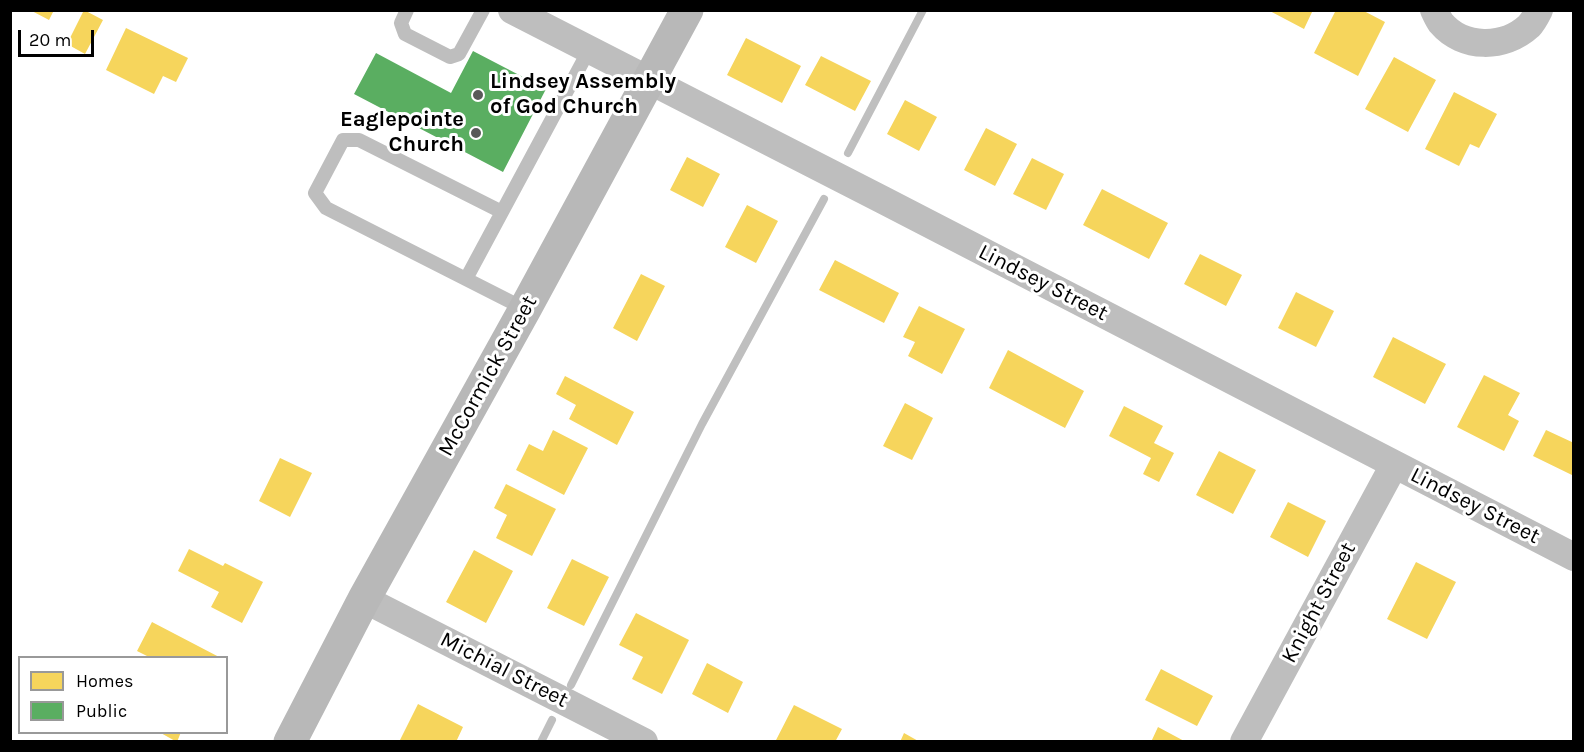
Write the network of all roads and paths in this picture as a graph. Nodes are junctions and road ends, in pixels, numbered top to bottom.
1 (406, 10) edge
2 (483, 10) edge
3 (512, 10) edge
4 (687, 10) edge
5 (1434, 10) edge
6 (1539, 10) edge
7 (589, 50) junction
8 (648, 80) junction
9 (502, 212) junction
10 (466, 279) junction
11 (525, 309) junction
12 (1394, 465) junction
13 (1574, 557) edge
14 (364, 599) junction
15 (290, 741) edge
16 (644, 741) edge
17 (1244, 741) edge

1 - 2 lane
3 - 7 street, Lindsey Street
4 - 8 street, McCormick Street
5 - 6 street
7 - 8 street, Lindsey Street
7 - 9 lane
8 - 11 street, McCormick Street
8 - 12 street, Lindsey Street
9 - 10 lane
9 - 10 lane
10 - 11 lane
11 - 14 street, McCormick Street
12 - 13 street, Lindsey Street
12 - 17 street, Knight Street
14 - 15 street, McCormick Street
14 - 16 street, Michial Street

